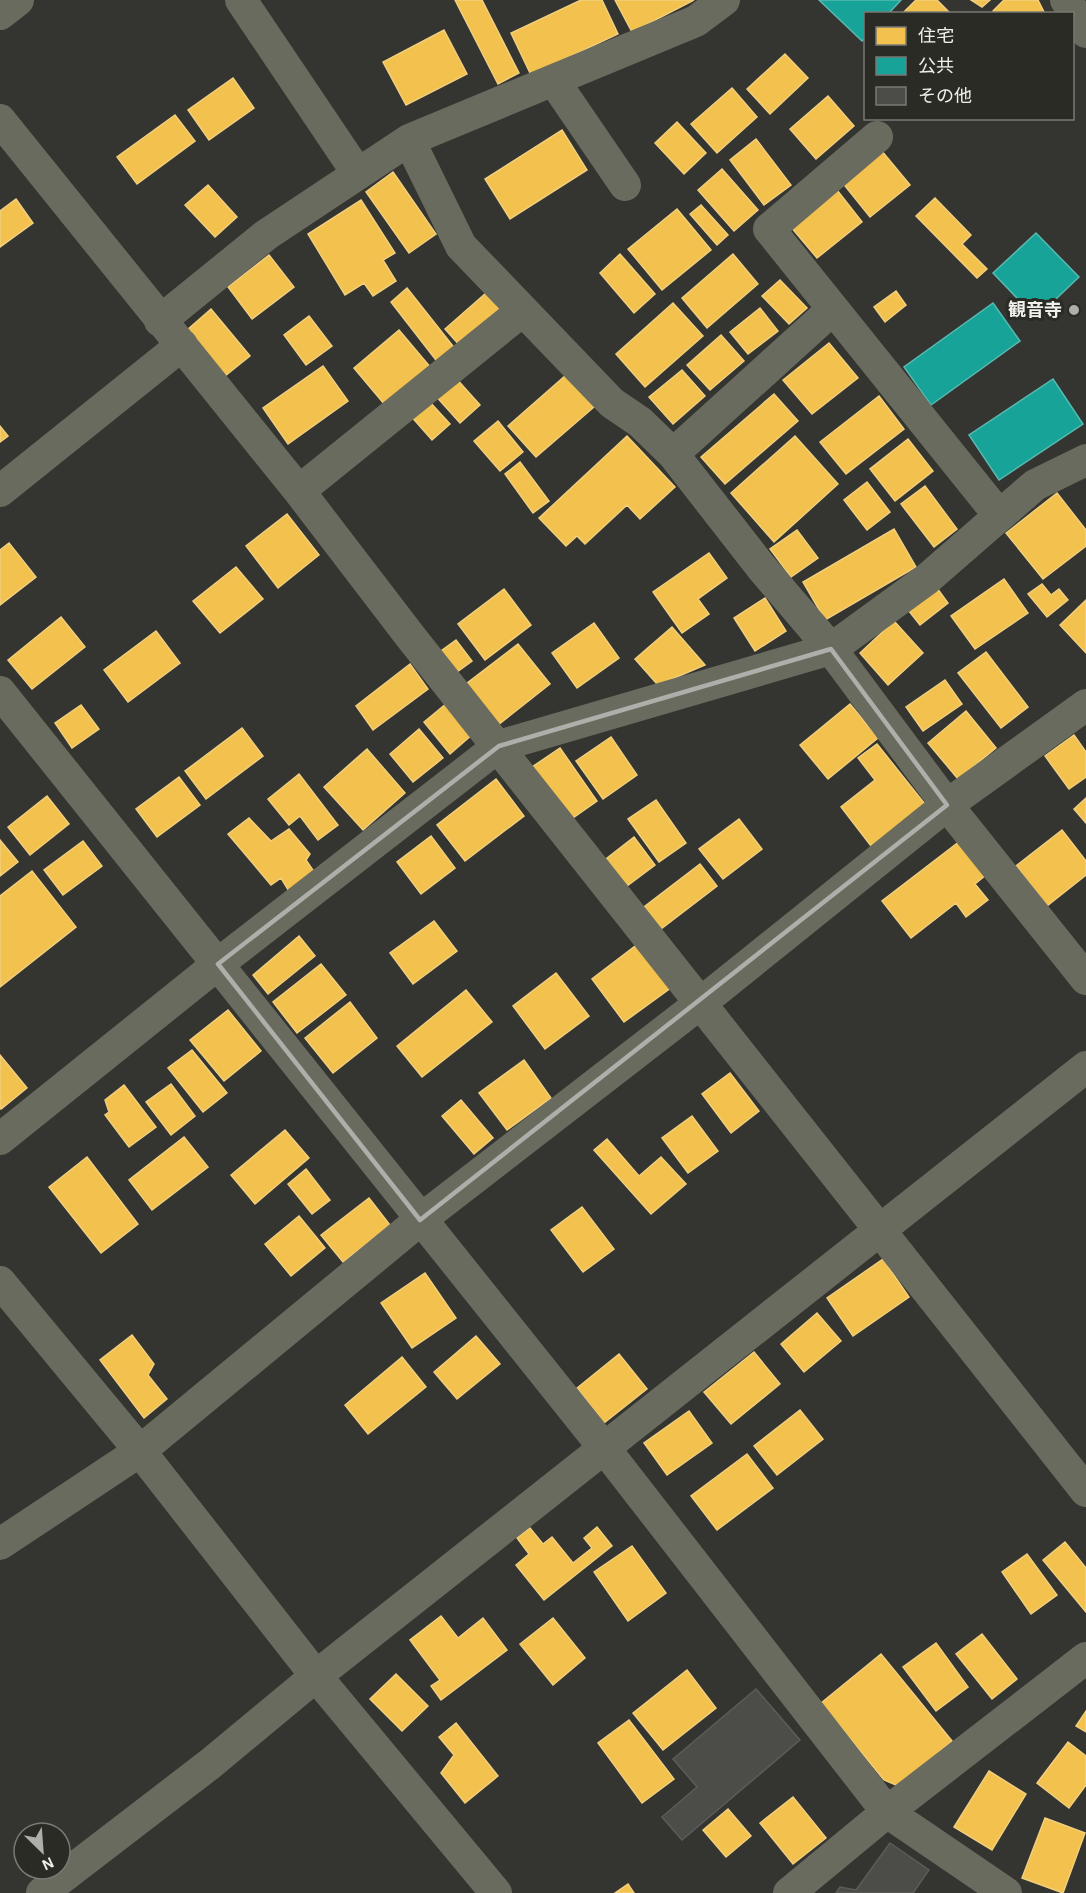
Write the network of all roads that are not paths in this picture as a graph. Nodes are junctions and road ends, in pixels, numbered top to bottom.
1 (18, 0) edge
2 (241, 0) edge
3 (724, 0) edge
4 (1074, 13) edge
5 (0, 14) edge
6 (1086, 32) edge
7 (554, 81) junction
8 (0, 120) edge
9 (878, 137) dead end
10 (409, 140) junction
11 (358, 174) junction
12 (625, 185) dead end
13 (833, 309) junction
14 (522, 311) junction
15 (160, 321) junction
16 (182, 345) junction
17 (673, 454) junction
18 (1086, 460) edge
19 (0, 491) edge
20 (299, 491) junction
21 (999, 514) junction
22 (831, 649) junction
23 (0, 692) edge
24 (1086, 705) edge
25 (499, 746) junction
26 (947, 805) junction
27 (218, 964) junction
28 (1086, 979) edge
29 (702, 1002) junction
30 (1086, 1067) edge
31 (0, 1139) edge
32 (420, 1220) junction
33 (879, 1230) junction
34 (0, 1282) edge
35 (605, 1449) junction
36 (141, 1451) junction
37 (1086, 1491) edge
38 (0, 1544) edge
39 (1086, 1658) edge
40 (316, 1676) junction
41 (887, 1812) junction
42 (42, 1893) edge
43 (496, 1893) edge
44 (789, 1893) edge
45 (1006, 1893) edge

1 - 5 street
2 - 11 street
3 - 7 street
4 - 6 street
7 - 10 street
7 - 12 street
8 - 15 street
9 - 13 street
10 - 11 street
10 - 14 street
11 - 15 street
13 - 17 street
13 - 21 street
14 - 17 street
14 - 20 street
15 - 16 street
16 - 19 street
16 - 20 street
17 - 22 street
18 - 21 street
20 - 25 street
21 - 22 street
22 - 25 street
22 - 26 street
23 - 27 street
24 - 26 street
25 - 27 street
25 - 29 street
26 - 28 street
26 - 29 street
27 - 31 street
27 - 32 street
29 - 32 street
29 - 33 street
30 - 33 street
32 - 35 street
32 - 36 street
33 - 35 street
33 - 37 street
34 - 36 street
35 - 40 street
35 - 41 street
36 - 38 street
36 - 40 street
39 - 41 street
40 - 42 street
40 - 43 street
41 - 44 street
41 - 45 street

